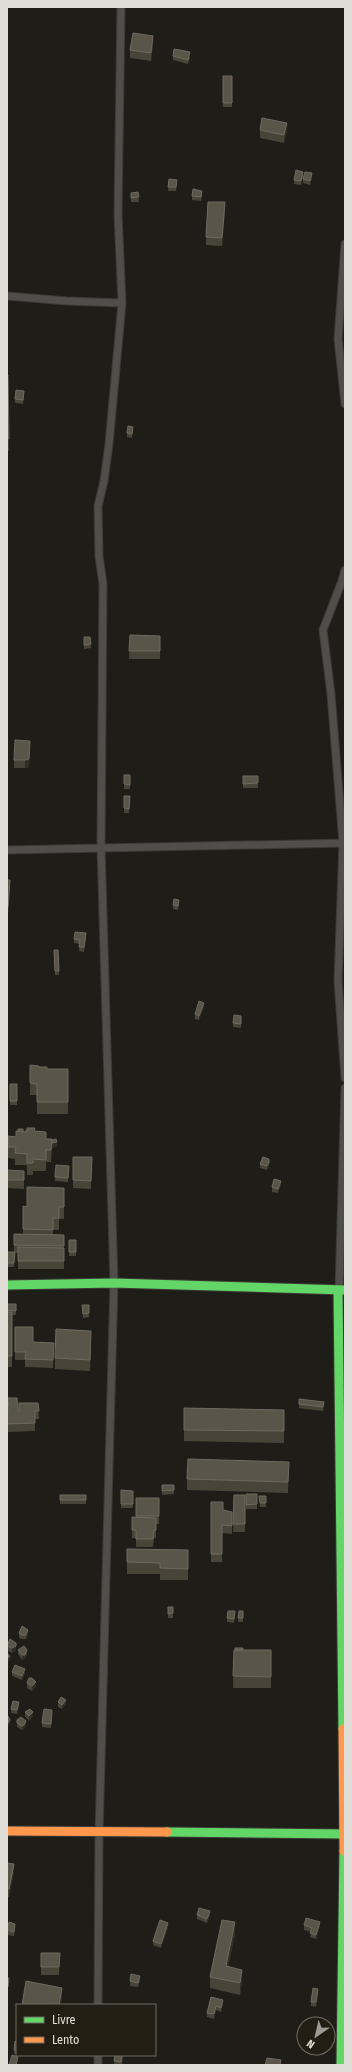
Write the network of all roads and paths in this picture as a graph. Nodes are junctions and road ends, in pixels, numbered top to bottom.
1 (121, 7) edge
2 (345, 244) edge
3 (7, 296) edge
4 (122, 303) junction
5 (345, 404) edge
6 (345, 570) edge
7 (344, 843) edge
8 (101, 848) junction
9 (7, 850) edge
10 (345, 1078) edge
11 (345, 1088) edge
12 (114, 1282) junction
13 (7, 1285) edge
14 (342, 1290) edge
15 (344, 1710) edge
16 (7, 1832) edge
17 (99, 1834) junction
18 (345, 1834) edge
19 (98, 2004) edge
20 (341, 2065) edge

1 - 4 lane
2 - 5 lane
3 - 4 lane
4 - 8 lane
6 - 7 lane
7 - 8 lane
7 - 10 lane
8 - 9 lane
8 - 12 lane
11 - 14 lane
12 - 13 street
12 - 14 street
12 - 17 lane
14 - 15 street
15 - 18 street
16 - 17 street
17 - 18 street
17 - 19 lane
18 - 20 street

